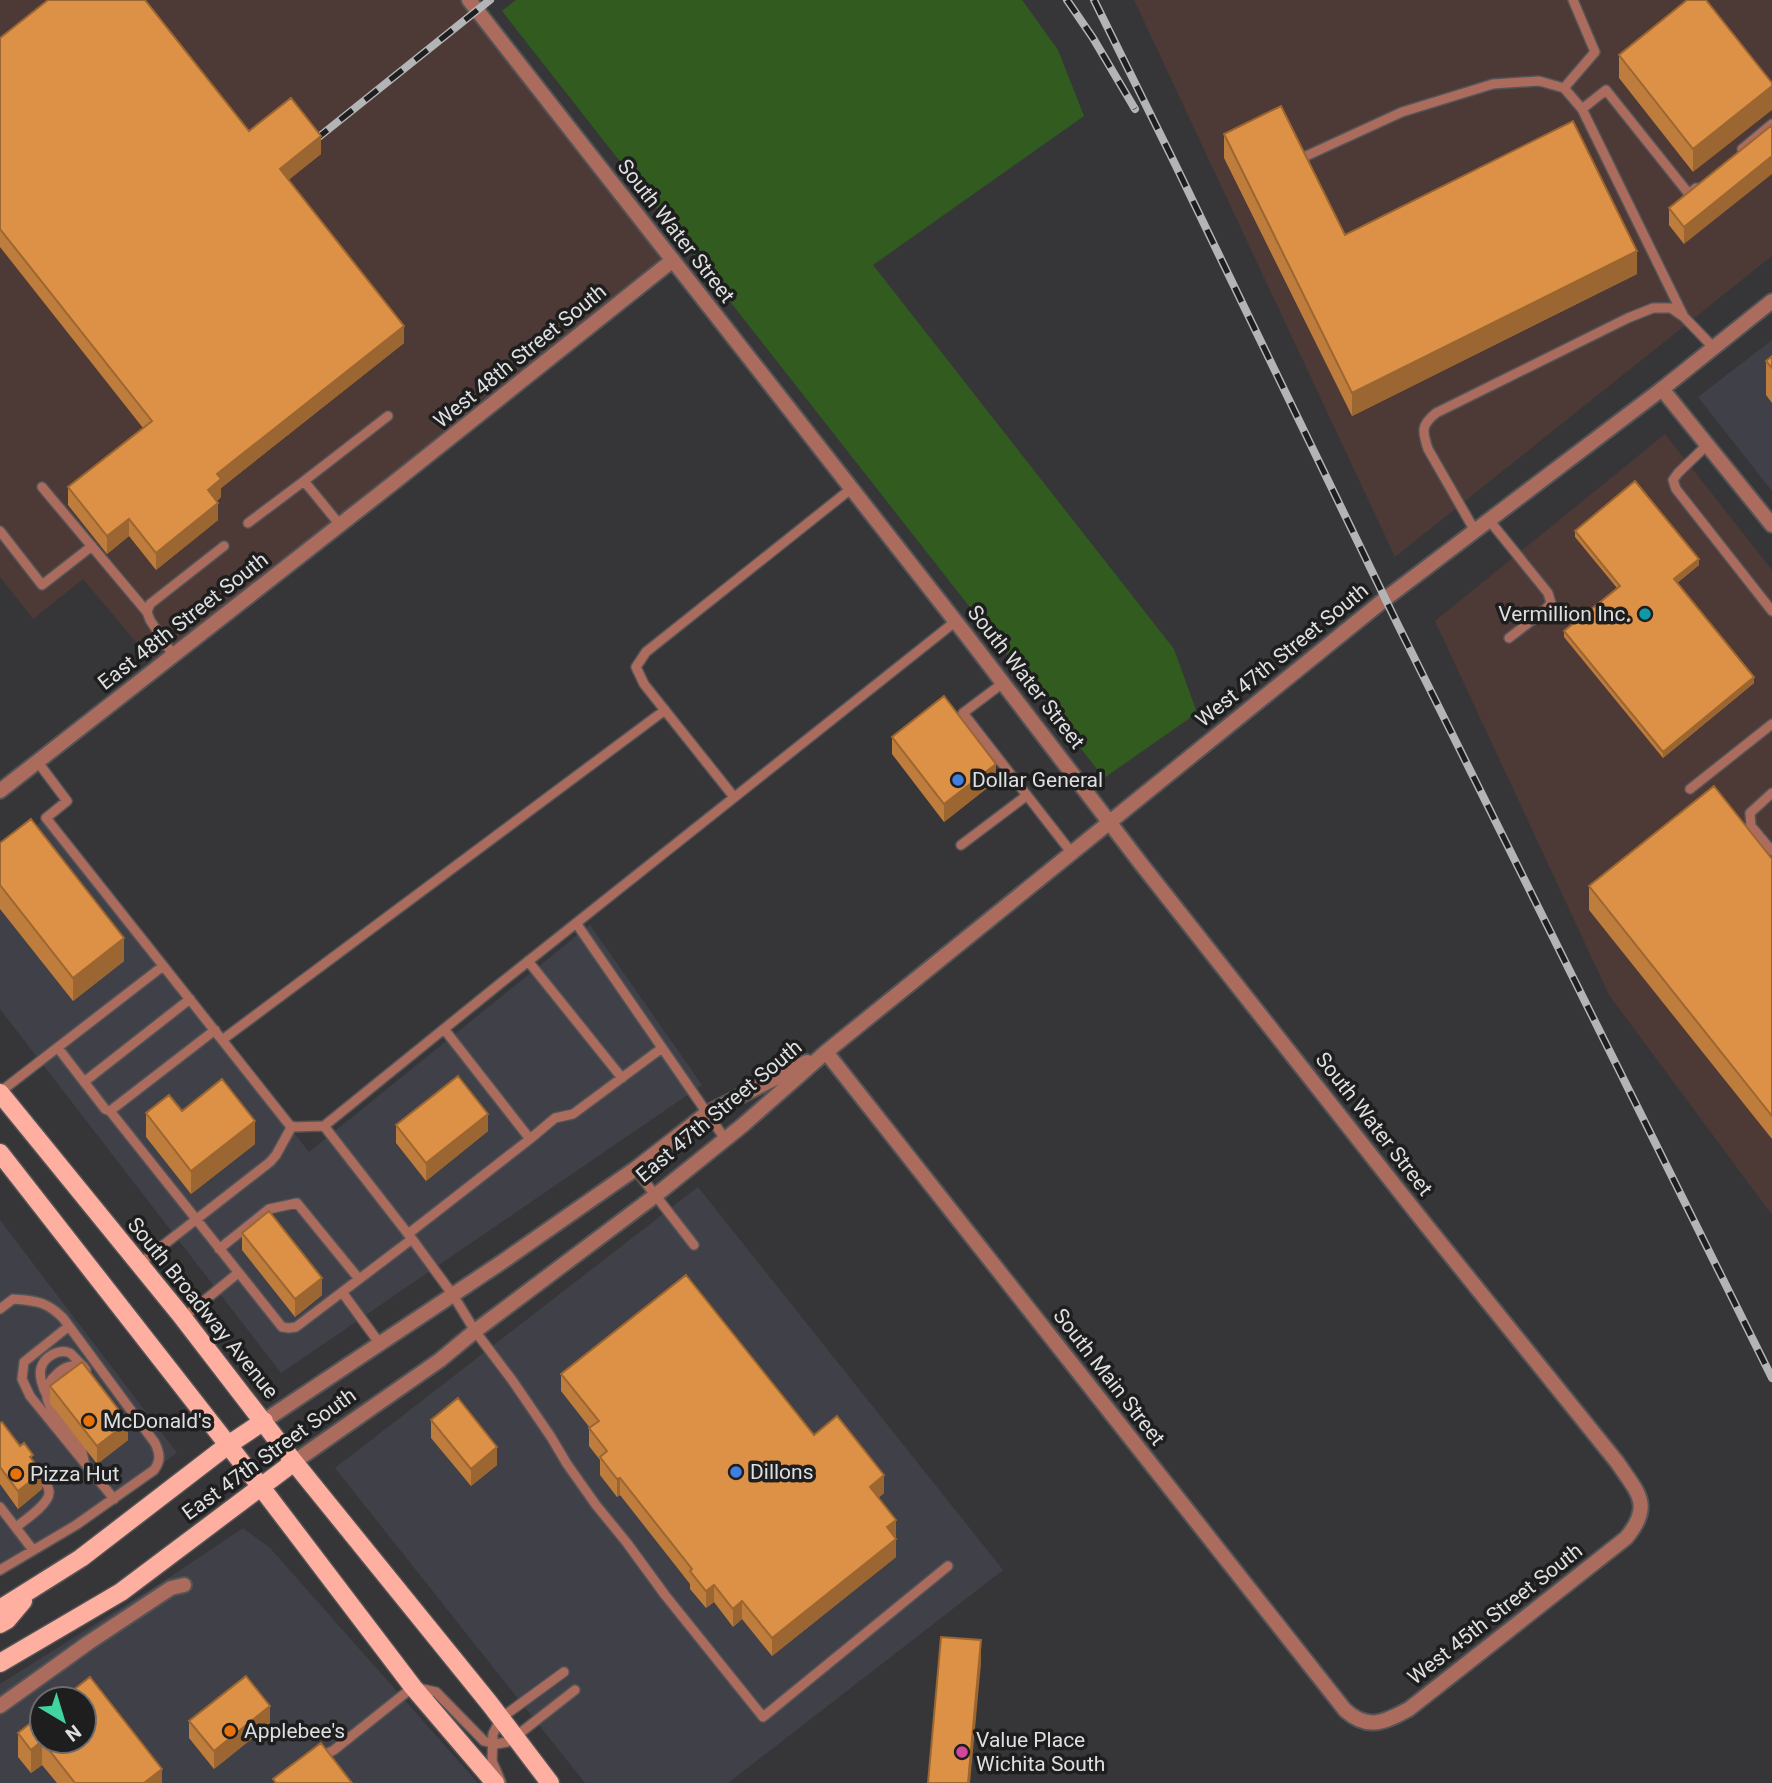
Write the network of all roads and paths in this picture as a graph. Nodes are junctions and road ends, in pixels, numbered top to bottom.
1 (469, 0) edge
2 (1573, 0) edge
3 (1564, 88) junction
4 (1582, 109) junction
5 (1772, 124) edge
6 (1306, 156) edge
7 (1730, 159) edge
8 (1699, 185) edge
9 (673, 260) junction
10 (1772, 301) edge
11 (1684, 317) junction
12 (1714, 348) junction
13 (1662, 389) junction
14 (388, 416) dead end
15 (1708, 444) junction
16 (304, 481) junction
17 (392, 484) joint
18 (42, 487) dead end
19 (852, 488) junction
20 (1489, 520) junction
21 (248, 523) dead end
22 (340, 525) junction
23 (1772, 525) edge
24 (0, 531) edge
25 (1475, 531) junction
26 (92, 546) junction
27 (224, 547) dead end
28 (1772, 611) edge
29 (146, 612) junction
30 (956, 621) junction
31 (1509, 638) dead end
32 (173, 655) junction
33 (1003, 683) junction
34 (664, 710) junction
35 (1772, 724) edge
36 (37, 761) junction
37 (1690, 789) dead end
38 (0, 791) edge
39 (1772, 793) edge
40 (1026, 796) junction
41 (734, 797) junction
42 (1110, 821) junction
43 (961, 845) dead end
44 (1772, 851) edge
45 (1071, 852) junction
46 (576, 923) junction
47 (528, 961) junction
48 (163, 966) junction
49 (190, 999) junction
50 (444, 1029) junction
51 (215, 1030) junction
52 (222, 1040) junction
53 (58, 1048) junction
54 (662, 1048) junction
55 (826, 1052) junction
56 (622, 1079) junction
57 (84, 1082) junction
58 (0, 1093) edge
59 (110, 1111) junction
60 (707, 1113) junction
61 (292, 1126) junction
62 (324, 1126) junction
63 (530, 1139) junction
64 (725, 1139) junction
65 (0, 1153) edge
66 (635, 1169) junction
67 (656, 1195) junction
68 (195, 1220) junction
69 (410, 1237) junction
70 (694, 1245) dead end
71 (219, 1249) junction
72 (139, 1264) junction
73 (238, 1273) junction
74 (359, 1279) junction
75 (342, 1292) junction
76 (453, 1295) junction
77 (0, 1309) edge
78 (183, 1318) junction
79 (69, 1326) junction
80 (475, 1331) junction
81 (380, 1344) junction
82 (83, 1366) junction
83 (90, 1376) edge
84 (46, 1397) junction
85 (121, 1415) edge
86 (139, 1420) junction
87 (264, 1421) junction
88 (228, 1445) junction
89 (28, 1460) edge
90 (294, 1462) junction
91 (85, 1464) junction
92 (261, 1487) junction
93 (114, 1499) junction
94 (0, 1507) edge
95 (1640, 1517) joint
96 (16, 1527) junction
97 (33, 1550) junction
98 (948, 1566) dead end
99 (0, 1570) edge
100 (184, 1585) dead end
101 (34, 1587) junction
102 (0, 1609) edge
103 (0, 1624) edge
104 (0, 1663) edge
105 (564, 1672) dead end
106 (413, 1687) junction
107 (575, 1690) dead end
108 (0, 1706) edge
109 (501, 1718) junction
110 (1364, 1722) joint
111 (515, 1737) junction
112 (493, 1743) junction
113 (313, 1761) edge
114 (495, 1783) edge
115 (502, 1783) edge
116 (550, 1783) edge

1 - 9 street, South Water Street
2 - 3 lane
3 - 4 lane
3 - 6 lane
4 - 8 lane
4 - 11 lane
5 - 7 lane
9 - 17 street, West 48th Street South
9 - 19 street, South Water Street
10 - 12 street, West 47th Street South
11 - 12 lane
11 - 25 lane
12 - 13 street, West 47th Street South
13 - 15 street
13 - 20 street, West 47th Street South
14 - 16 lane
15 - 23 street
15 - 28 lane
16 - 21 lane
16 - 22 lane
17 - 22 street, East 48th Street South
18 - 26 lane
19 - 30 street, South Water Street
19 - 34 lane
20 - 25 street, West 47th Street South
20 - 31 lane
22 - 32 street, East 48th Street South
24 - 26 lane
25 - 42 street, West 47th Street South
26 - 29 lane
27 - 29 lane
29 - 32 lane
30 - 33 street, South Water Street
30 - 41 lane
32 - 36 street, East 48th Street South
33 - 40 lane
33 - 42 street, South Water Street
34 - 41 lane
34 - 52 lane
35 - 37 lane
36 - 38 street, East 48th Street South
36 - 48 lane
39 - 44 lane
40 - 43 lane
40 - 45 lane
41 - 46 lane
42 - 45 street, West 47th Street South
42 - 95 street, South Water Street
45 - 55 street, West 47th Street South
46 - 47 lane
46 - 54 lane
47 - 50 lane
47 - 56 lane
48 - 49 lane
48 - 53 lane
49 - 51 lane
49 - 57 lane
50 - 62 lane
50 - 63 lane
51 - 52 lane
51 - 59 lane
52 - 61 lane
53 - 57 lane
53 - 58 lane
54 - 56 lane
54 - 60 lane
55 - 60 street, East 47th Street South
55 - 64 street, East 47th Street South
55 - 110 street, South Main Street
56 - 63 lane
57 - 59 lane
58 - 72 main road, South Broadway Avenue
59 - 68 lane
60 - 64 lane
60 - 66 street, East 47th Street South
61 - 62 lane
61 - 68 lane
62 - 69 lane
63 - 69 lane
64 - 67 street, East 47th Street South
65 - 88 main road
66 - 67 lane
66 - 76 street, East 47th Street South
67 - 70 lane
67 - 80 street, East 47th Street South
68 - 71 lane
68 - 72 lane
69 - 74 lane
69 - 76 lane
71 - 73 lane
71 - 74 lane
72 - 78 main road, South Broadway Avenue
73 - 75 lane
73 - 78 lane
74 - 75 lane
75 - 81 lane
76 - 80 lane
76 - 81 street, East 47th Street South
77 - 79 lane
78 - 87 main road, South Broadway Avenue
79 - 86 lane
79 - 91 lane
80 - 90 street, East 47th Street South
80 - 98 lane
81 - 87 street, East 47th Street South
82 - 83 lane
82 - 84 lane
82 - 84 lane
84 - 91 lane
85 - 86 lane
86 - 93 lane
87 - 88 main road, East 47th Street South
87 - 90 main road, South Broadway Avenue
88 - 92 main road
88 - 101 main road, East 47th Street South
89 - 96 lane
90 - 92 main road, East 47th Street South
90 - 109 main road, South Broadway Avenue
91 - 93 lane
92 - 104 main road, East 47th Street South
92 - 106 main road
93 - 97 lane
94 - 96 lane
95 - 110 street, West 45th Street South
96 - 97 lane
97 - 99 lane
100 - 108 street
101 - 102 main road, East 47th Street South
101 - 103 main road
105 - 109 lane
106 - 112 lane
106 - 113 lane
106 - 114 main road
107 - 111 lane
109 - 111 main road, South Broadway Avenue
109 - 112 lane
111 - 112 lane
111 - 116 main road, South Broadway Avenue
112 - 115 lane

